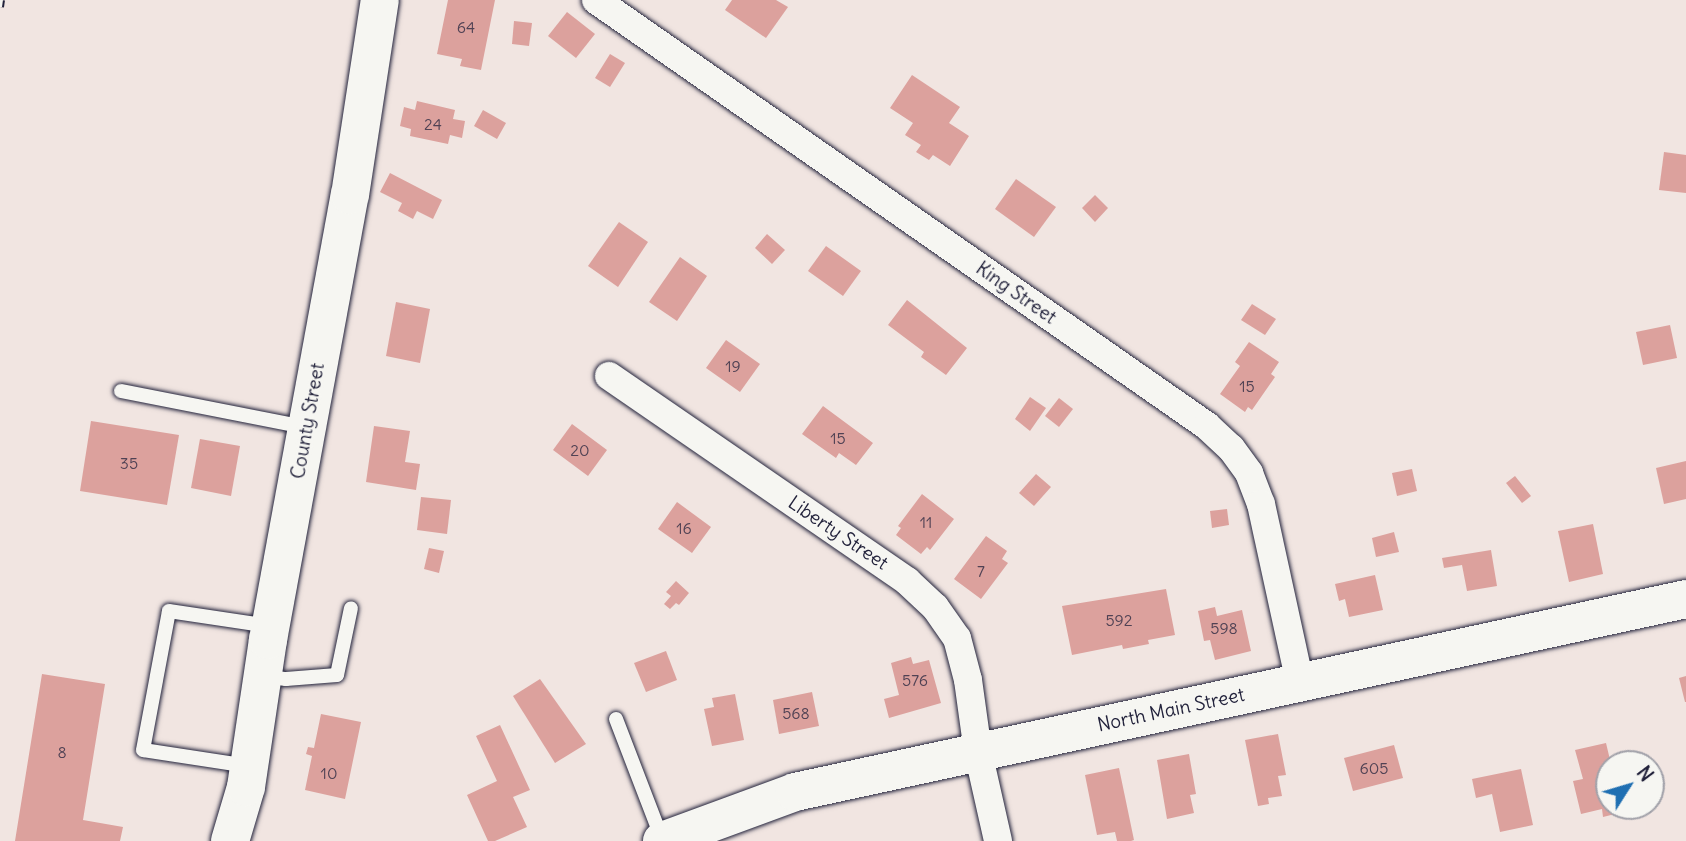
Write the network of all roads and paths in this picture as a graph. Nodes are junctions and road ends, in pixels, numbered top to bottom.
1 (380, 0) edge
2 (596, 0) edge
3 (610, 376) dead end
4 (121, 391) dead end
5 (307, 427) junction
6 (1686, 599) edge
7 (351, 608) dead end
8 (270, 626) junction
9 (262, 676) junction
10 (1300, 683) junction
11 (616, 719) dead end
12 (978, 752) junction
13 (249, 767) junction
14 (230, 841) edge
15 (662, 841) edge
16 (998, 841) edge

1 - 5 street, County Street
2 - 10 street, King Street
3 - 12 street, Liberty Street
4 - 5 lane
5 - 8 street, County Street
6 - 10 street, North Main Street
7 - 9 lane
8 - 9 street, County Street
8 - 13 lane
9 - 13 street, County Street
10 - 12 street, North Main Street
11 - 15 lane
12 - 15 street, North Main Street
12 - 16 street, Liberty Street
13 - 14 street, County Street

